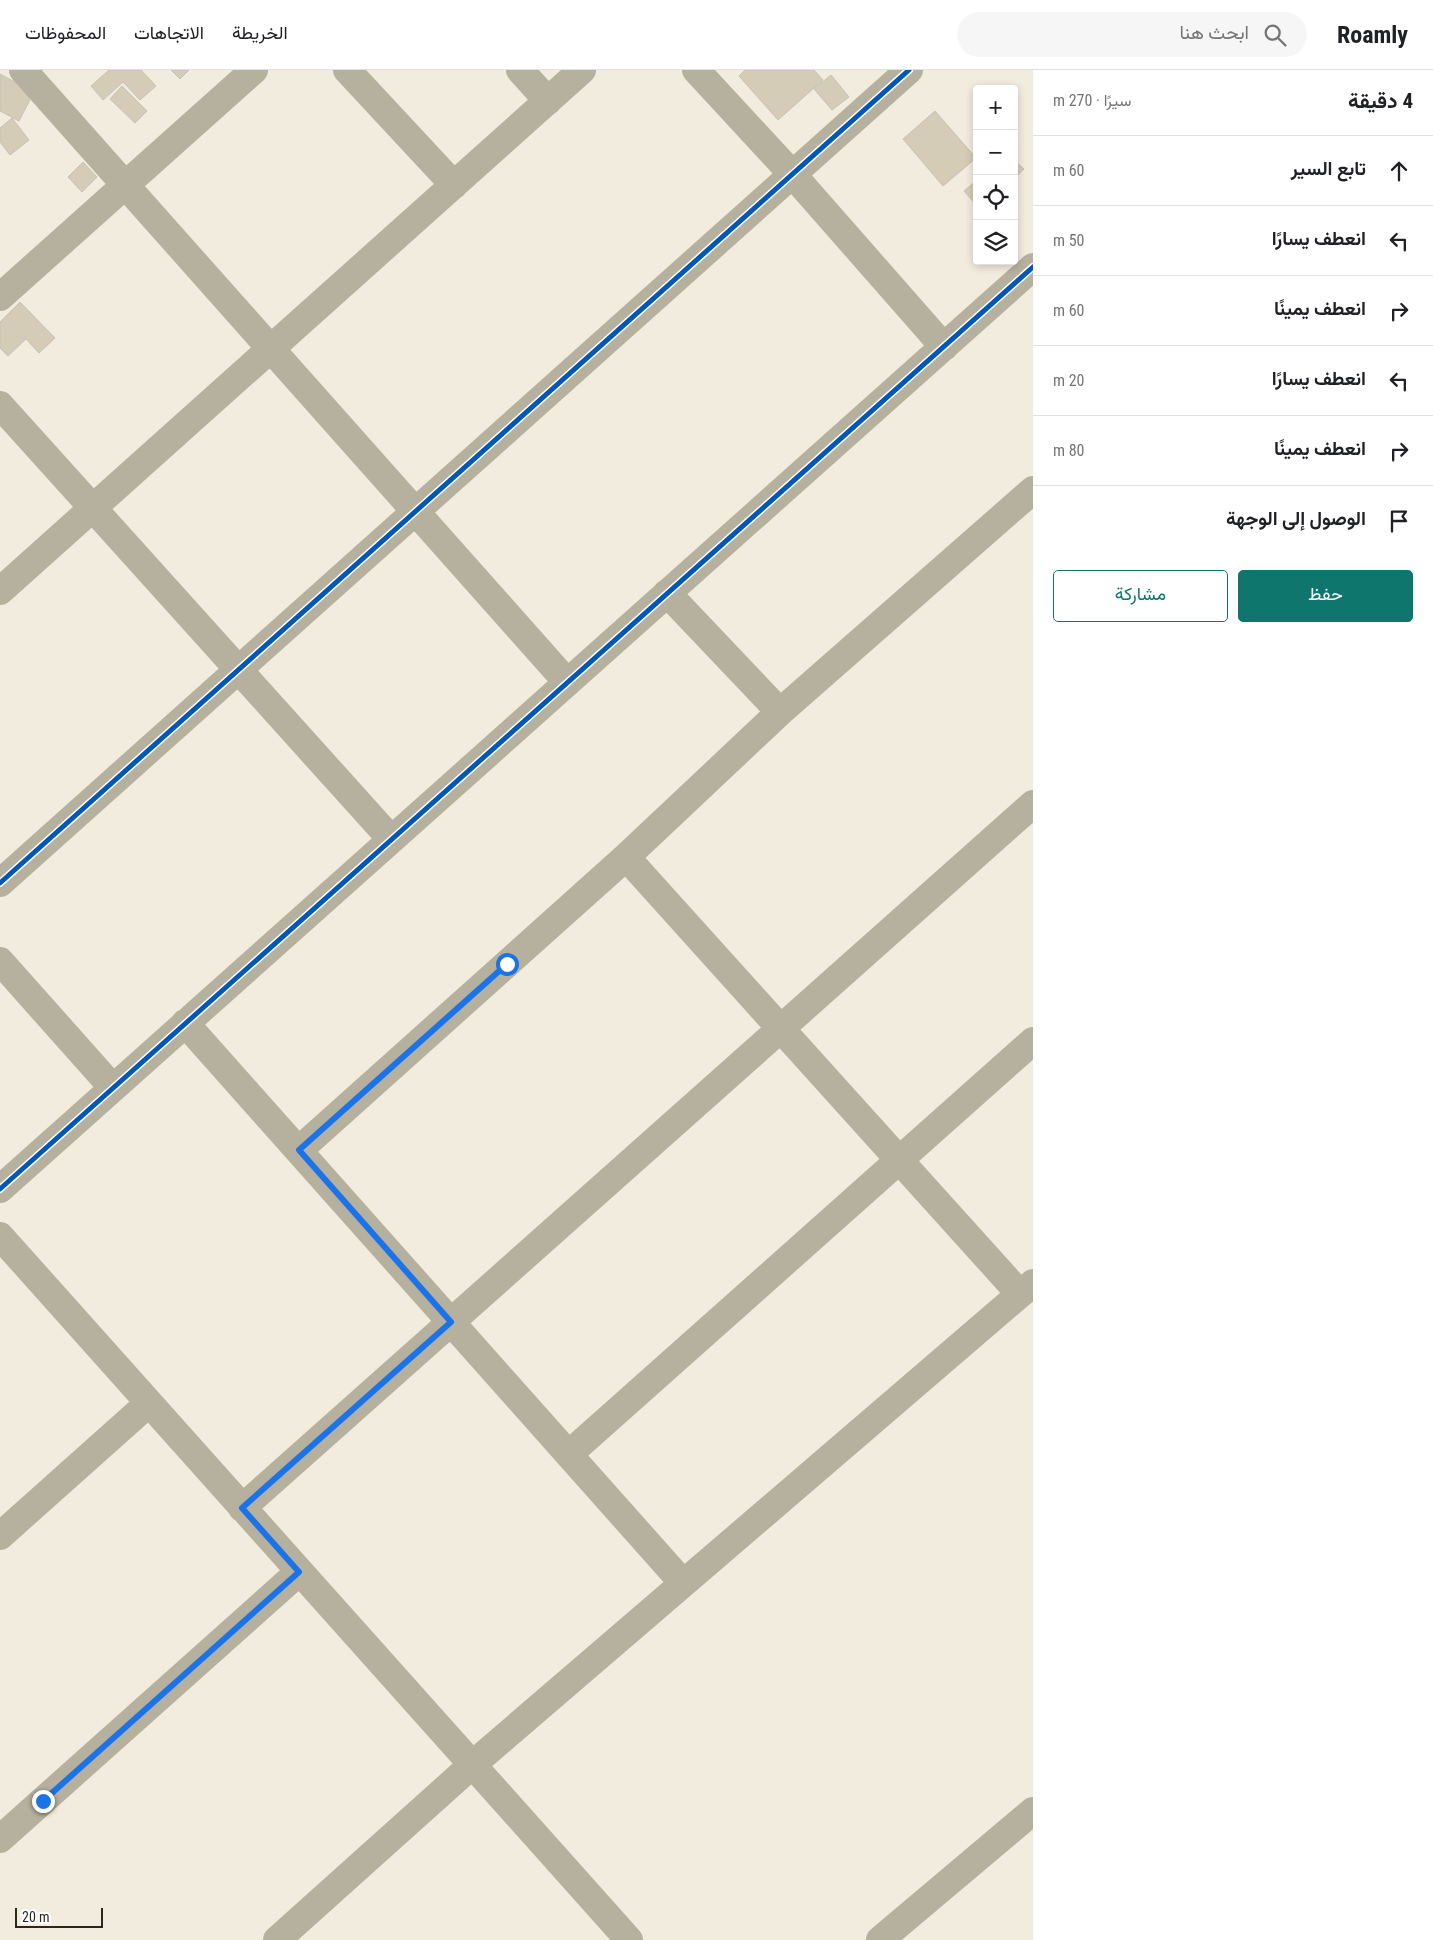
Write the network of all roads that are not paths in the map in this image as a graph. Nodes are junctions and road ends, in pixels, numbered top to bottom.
1 (23, 70) edge
2 (254, 70) edge
3 (347, 70) edge
4 (520, 70) edge
5 (582, 70) edge
6 (696, 70) edge
7 (909, 70) edge
8 (548, 101) junction
9 (793, 175) junction
10 (125, 185) junction
11 (454, 185) junction
12 (1033, 267) edge
13 (0, 297) edge
14 (944, 347) junction
15 (271, 349) junction
16 (0, 405) edge
17 (1033, 490) edge
18 (93, 508) junction
19 (415, 511) junction
20 (0, 591) edge
21 (668, 593) junction
22 (238, 670) junction
23 (567, 682) junction
24 (780, 712) junction
25 (1033, 804) edge
26 (391, 839) junction
27 (626, 857) junction
28 (0, 883) edge
29 (0, 960) edge
30 (185, 1023) junction
31 (780, 1029) junction
32 (1033, 1041) edge
33 (113, 1088) junction
34 (299, 1150) junction
35 (899, 1161) junction
36 (0, 1188) edge
37 (0, 1236) edge
38 (1026, 1289) edge
39 (451, 1322) junction
40 (149, 1403) junction
41 (568, 1454) junction
42 (242, 1508) junction
43 (0, 1536) edge
44 (299, 1572) junction
45 (683, 1583) junction
46 (472, 1765) junction
47 (1033, 1811) edge
48 (0, 1840) edge
49 (276, 1940) edge
50 (629, 1940) edge
51 (880, 1940) edge

1 - 10 street
2 - 10 street
3 - 11 street
4 - 8 street
5 - 8 street
6 - 9 street
7 - 9 street
8 - 11 street
9 - 14 street
9 - 19 street
10 - 13 street
10 - 15 street
11 - 15 street
12 - 14 street
14 - 21 street
15 - 18 street
15 - 19 street
16 - 18 street
17 - 24 street
18 - 20 street
18 - 22 street
19 - 22 street
19 - 23 street
21 - 23 street
21 - 24 street
22 - 26 street
22 - 28 street
23 - 26 street
24 - 27 street
25 - 31 street
26 - 30 street
27 - 31 street
27 - 34 street
29 - 33 street
30 - 33 street
30 - 34 street
31 - 35 street
31 - 39 street
32 - 35 street
33 - 36 street
34 - 39 street
35 - 38 street
35 - 41 street
37 - 40 street
38 - 45 street
39 - 41 street
39 - 42 street
40 - 42 street
40 - 43 street
41 - 45 street
42 - 44 street
44 - 46 street
44 - 48 street
45 - 46 street
46 - 49 street
46 - 50 street
47 - 51 street

